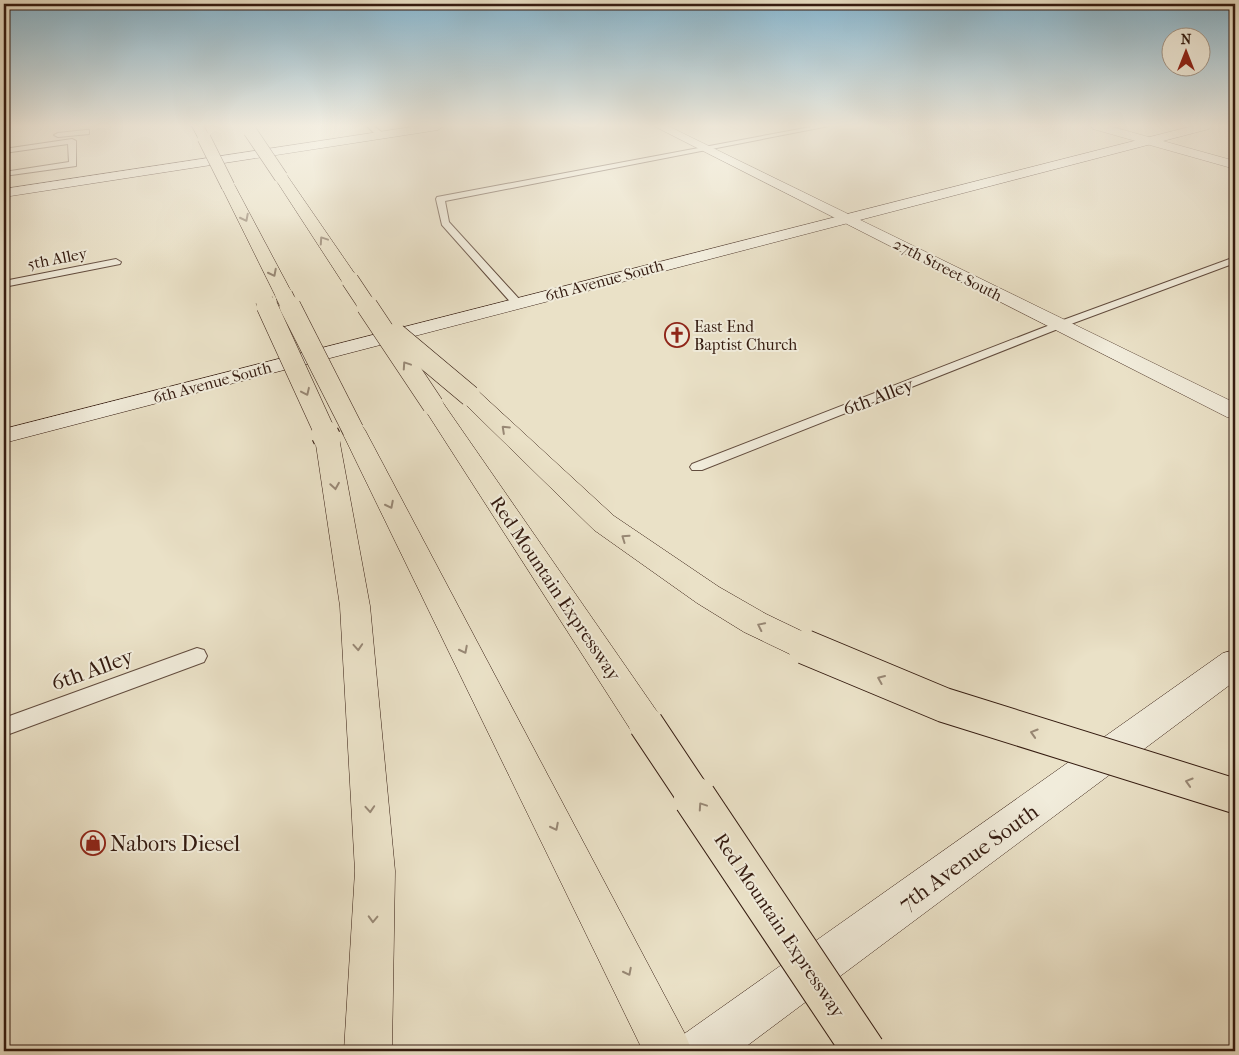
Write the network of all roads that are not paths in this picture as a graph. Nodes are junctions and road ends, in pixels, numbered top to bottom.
1 (25, 175) edge
2 (109, 175) edge
3 (223, 175) edge
4 (280, 175) edge
5 (563, 175) edge
6 (760, 175) edge
7 (1010, 175) edge
8 (34, 188) junction
9 (4, 193) edge
10 (847, 217) junction
11 (261, 250) junction
12 (1235, 260) edge
13 (116, 262) dead end
14 (4, 284) edge
15 (264, 287) junction
16 (517, 303) junction
17 (373, 315) junction
18 (1059, 325) junction
19 (1235, 412) edge
20 (340, 434) junction
21 (4, 436) edge
22 (696, 467) dead end
23 (197, 656) dead end
24 (1235, 663) edge
25 (4, 727) edge
26 (1235, 796) edge
27 (368, 1051) edge
28 (668, 1051) edge
29 (701, 1051) edge
30 (864, 1051) edge

1 - 8 lane
2 - 8 street
3 -> 11 highway, bridge
17 -> 4 highway, Red Mountain Expressway, bridge
5 - 16 lane
6 - 10 street, 27th Street South
7 - 10 street, 6th Avenue South
8 - 9 street
10 - 16 street, 6th Avenue South
10 - 18 street, 27th Street South
11 - 15 highway
11 -> 15 highway
12 - 18 lane, 6th Alley
13 - 14 lane, 5th Alley
15 -> 20 highway, bridge
16 - 21 street, 6th Avenue South
26 -> 17 highway, bridge
30 -> 17 highway, Red Mountain Expressway, bridge
18 - 19 street, 27th Street South
18 - 22 lane, 6th Alley
20 -> 27 highway
20 -> 28 highway
23 - 25 lane, 6th Alley
24 - 29 street, 7th Avenue South

